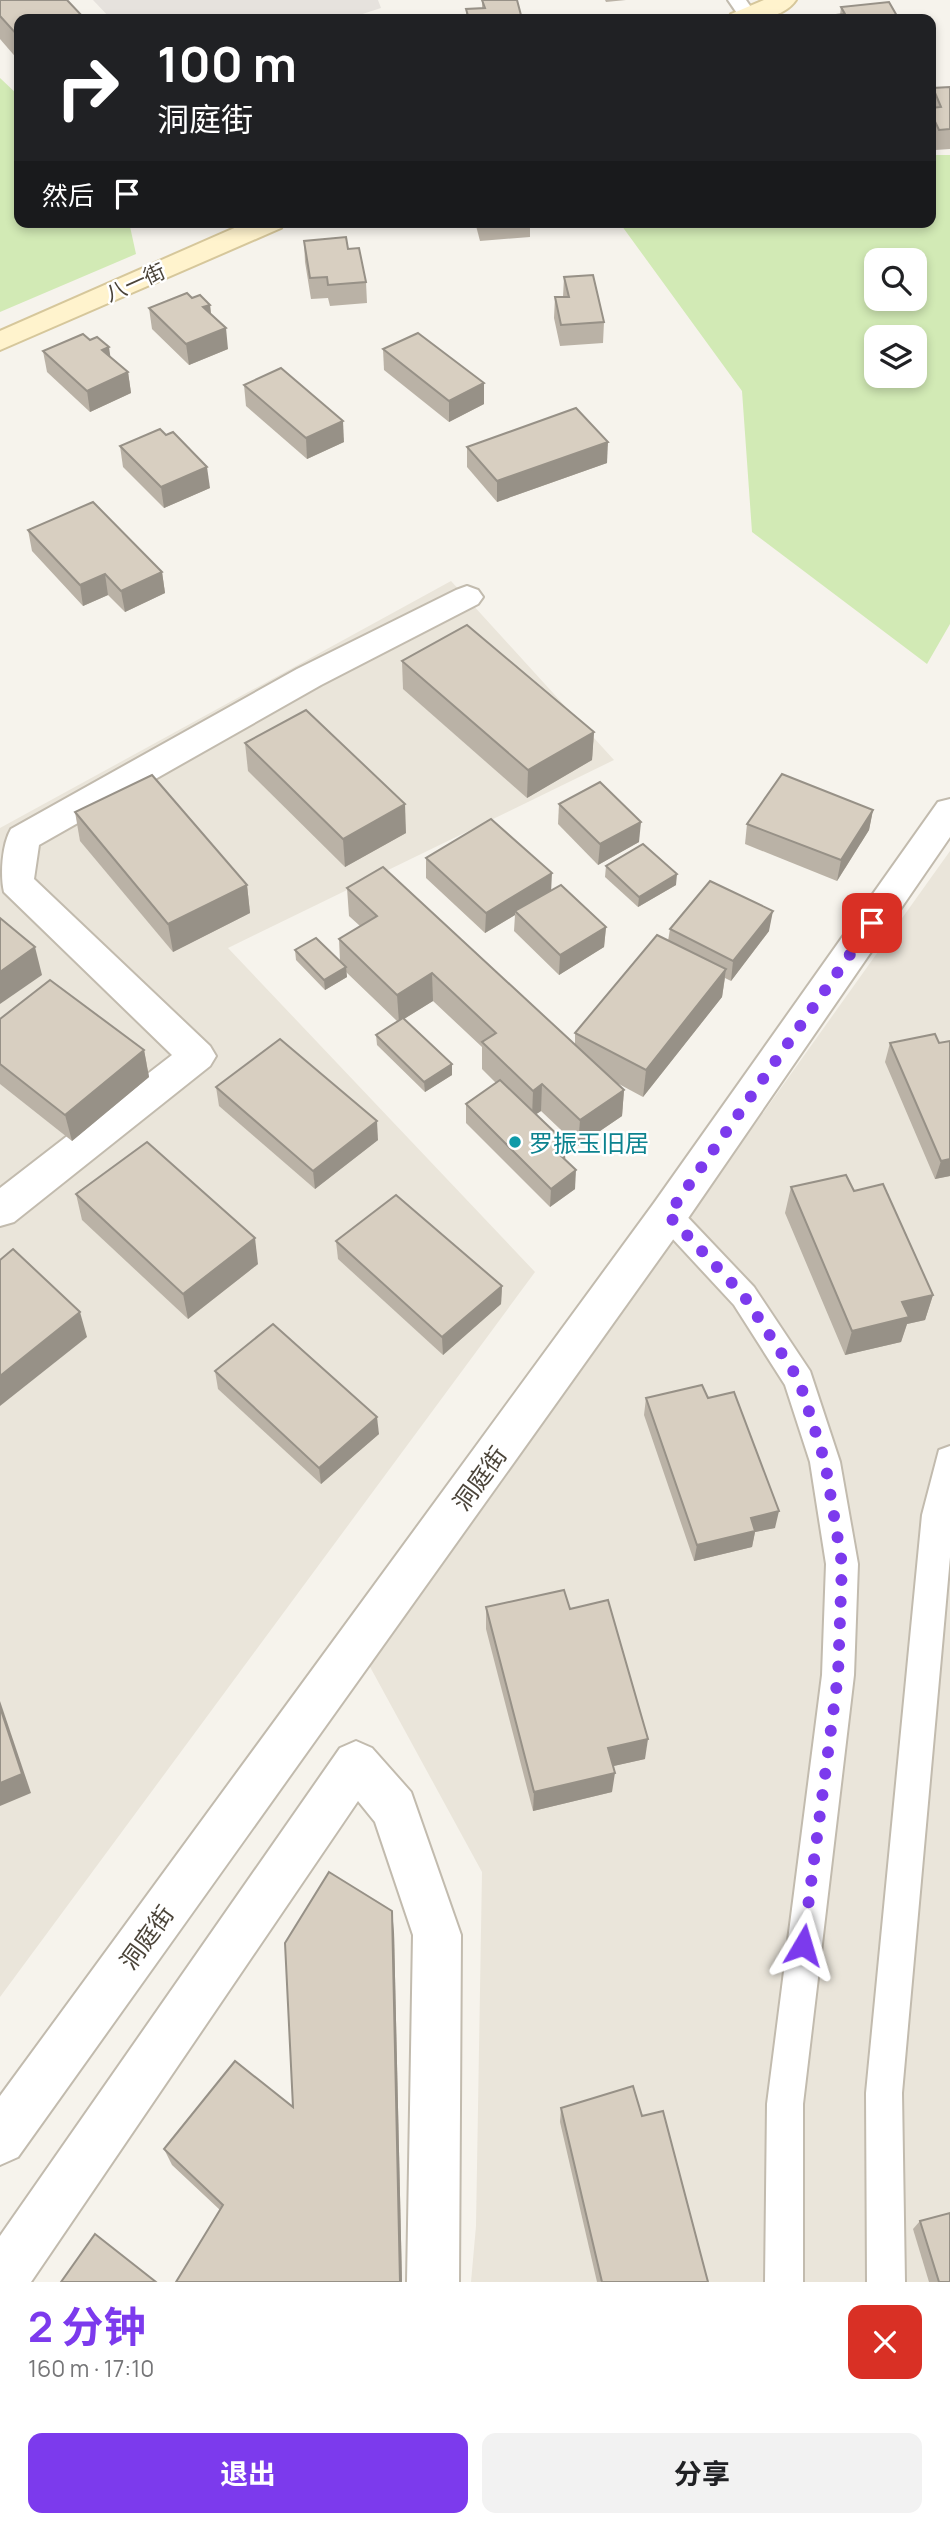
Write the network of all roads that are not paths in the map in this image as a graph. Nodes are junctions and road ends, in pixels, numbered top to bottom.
1 (784, 0) edge
2 (742, 12) edge
3 (257, 228) edge
4 (0, 341) edge
5 (467, 597) dead end
6 (950, 811) edge
7 (0, 1210) edge
8 (668, 1215) junction
9 (950, 1460) edge
10 (0, 2139) edge
11 (0, 2282) edge
12 (433, 2282) edge
13 (784, 2282) edge
14 (886, 2282) edge

1 - 2 street
3 - 4 street, 八一街
5 - 7 street
6 - 8 street, 洞庭街
8 - 10 street, 洞庭街
8 - 13 lane
9 - 14 lane
11 - 12 street

